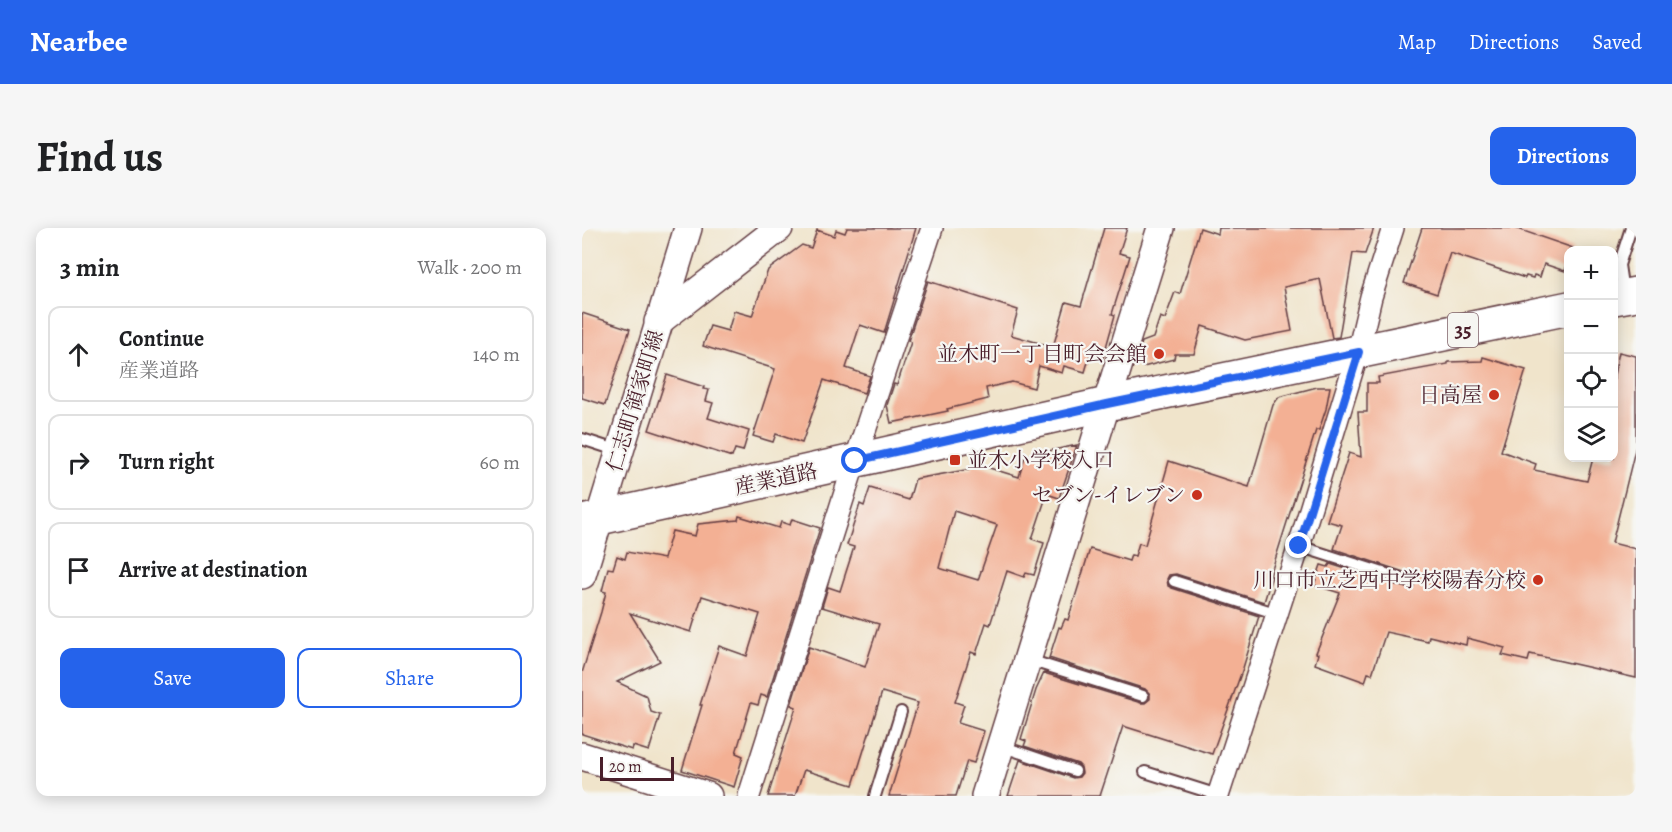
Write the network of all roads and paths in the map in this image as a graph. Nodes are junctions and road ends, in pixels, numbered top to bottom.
1 (688, 228) edge
2 (779, 228) edge
3 (932, 228) edge
4 (1161, 228) edge
5 (1393, 228) edge
6 (1631, 228) edge
7 (1624, 296) edge
8 (1564, 309) edge
9 (658, 322) junction
10 (1359, 352) junction
11 (1107, 404) junction
12 (582, 439) edge
13 (620, 452) junction
14 (855, 461) junction
15 (591, 520) edge
16 (1299, 546) junction
17 (582, 575) edge
18 (1174, 580) dead end
19 (1408, 581) dead end
20 (1278, 614) junction
21 (1027, 660) junction
22 (1143, 696) dead end
23 (901, 712) dead end
24 (1000, 746) junction
25 (582, 756) edge
26 (1075, 771) dead end
27 (1145, 772) dead end
28 (708, 796) edge
29 (749, 796) edge
30 (875, 796) edge
31 (985, 796) edge
32 (1218, 796) edge

1 - 9 street, 仁志町領家町線
2 - 9 street
3 - 14 street
4 - 11 street
5 - 10 street
6 - 7 lane
8 - 10 main road, 産業道路 / 35
9 - 13 street, 仁志町領家町線
10 - 11 main road, 産業道路 / 35
10 - 16 street
11 - 14 main road, 産業道路 / 35
11 - 21 street
12 - 13 lane
13 - 15 street, 仁志町領家町線
14 - 15 main road, 産業道路 / 35
14 - 29 street
15 - 17 street, 仁志町領家町線
16 - 19 lane
16 - 20 street
18 - 20 lane
20 - 32 street
21 - 22 lane
21 - 24 street
23 - 30 lane
24 - 26 lane
24 - 31 street
25 - 28 street
27 - 32 lane

